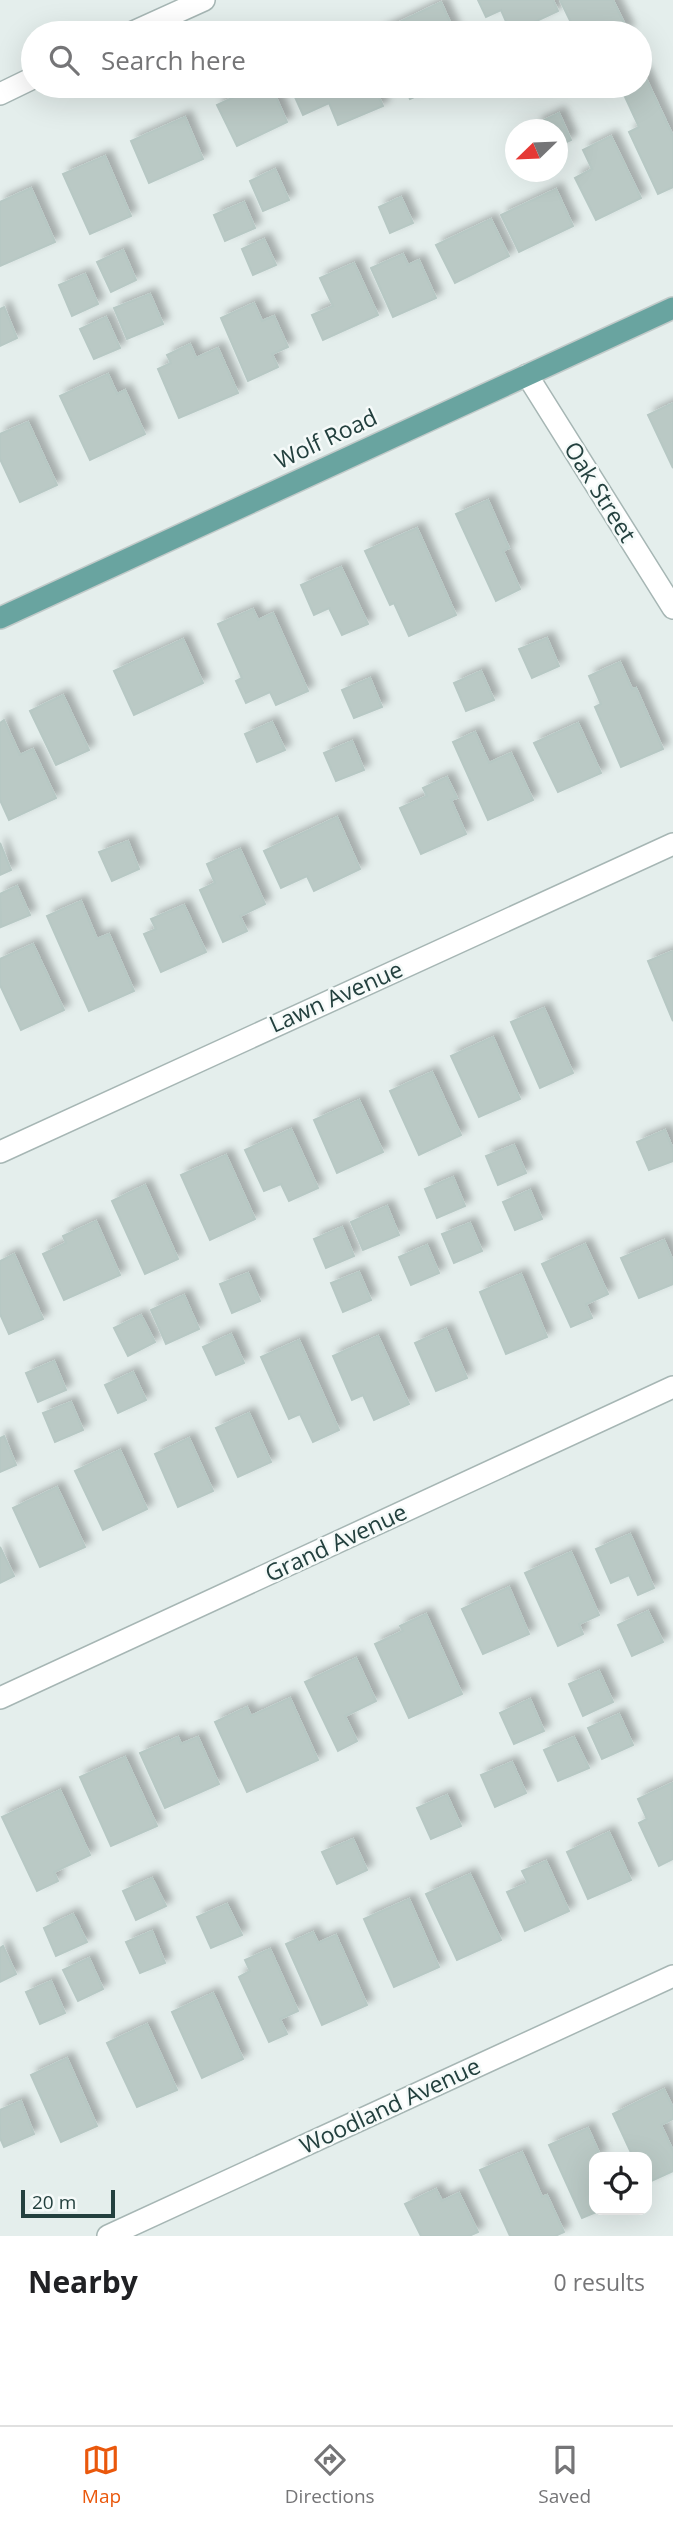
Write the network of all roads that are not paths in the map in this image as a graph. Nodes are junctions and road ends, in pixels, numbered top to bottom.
1 (204, 0) edge
2 (158, 21) edge
3 (21, 84) edge
4 (0, 94) edge
5 (673, 308) edge
6 (527, 375) junction
7 (673, 608) edge
8 (0, 618) edge
9 (673, 844) edge
10 (0, 1153) edge
11 (673, 1387) edge
12 (0, 1698) edge
13 (673, 1976) edge
14 (108, 2236) edge

1 - 2 street
3 - 4 street
5 - 6 main road, Wolf Road
6 - 7 street, Oak Street
6 - 8 main road, Wolf Road
9 - 10 street, Lawn Avenue
11 - 12 street, Grand Avenue
13 - 14 street, Woodland Avenue

